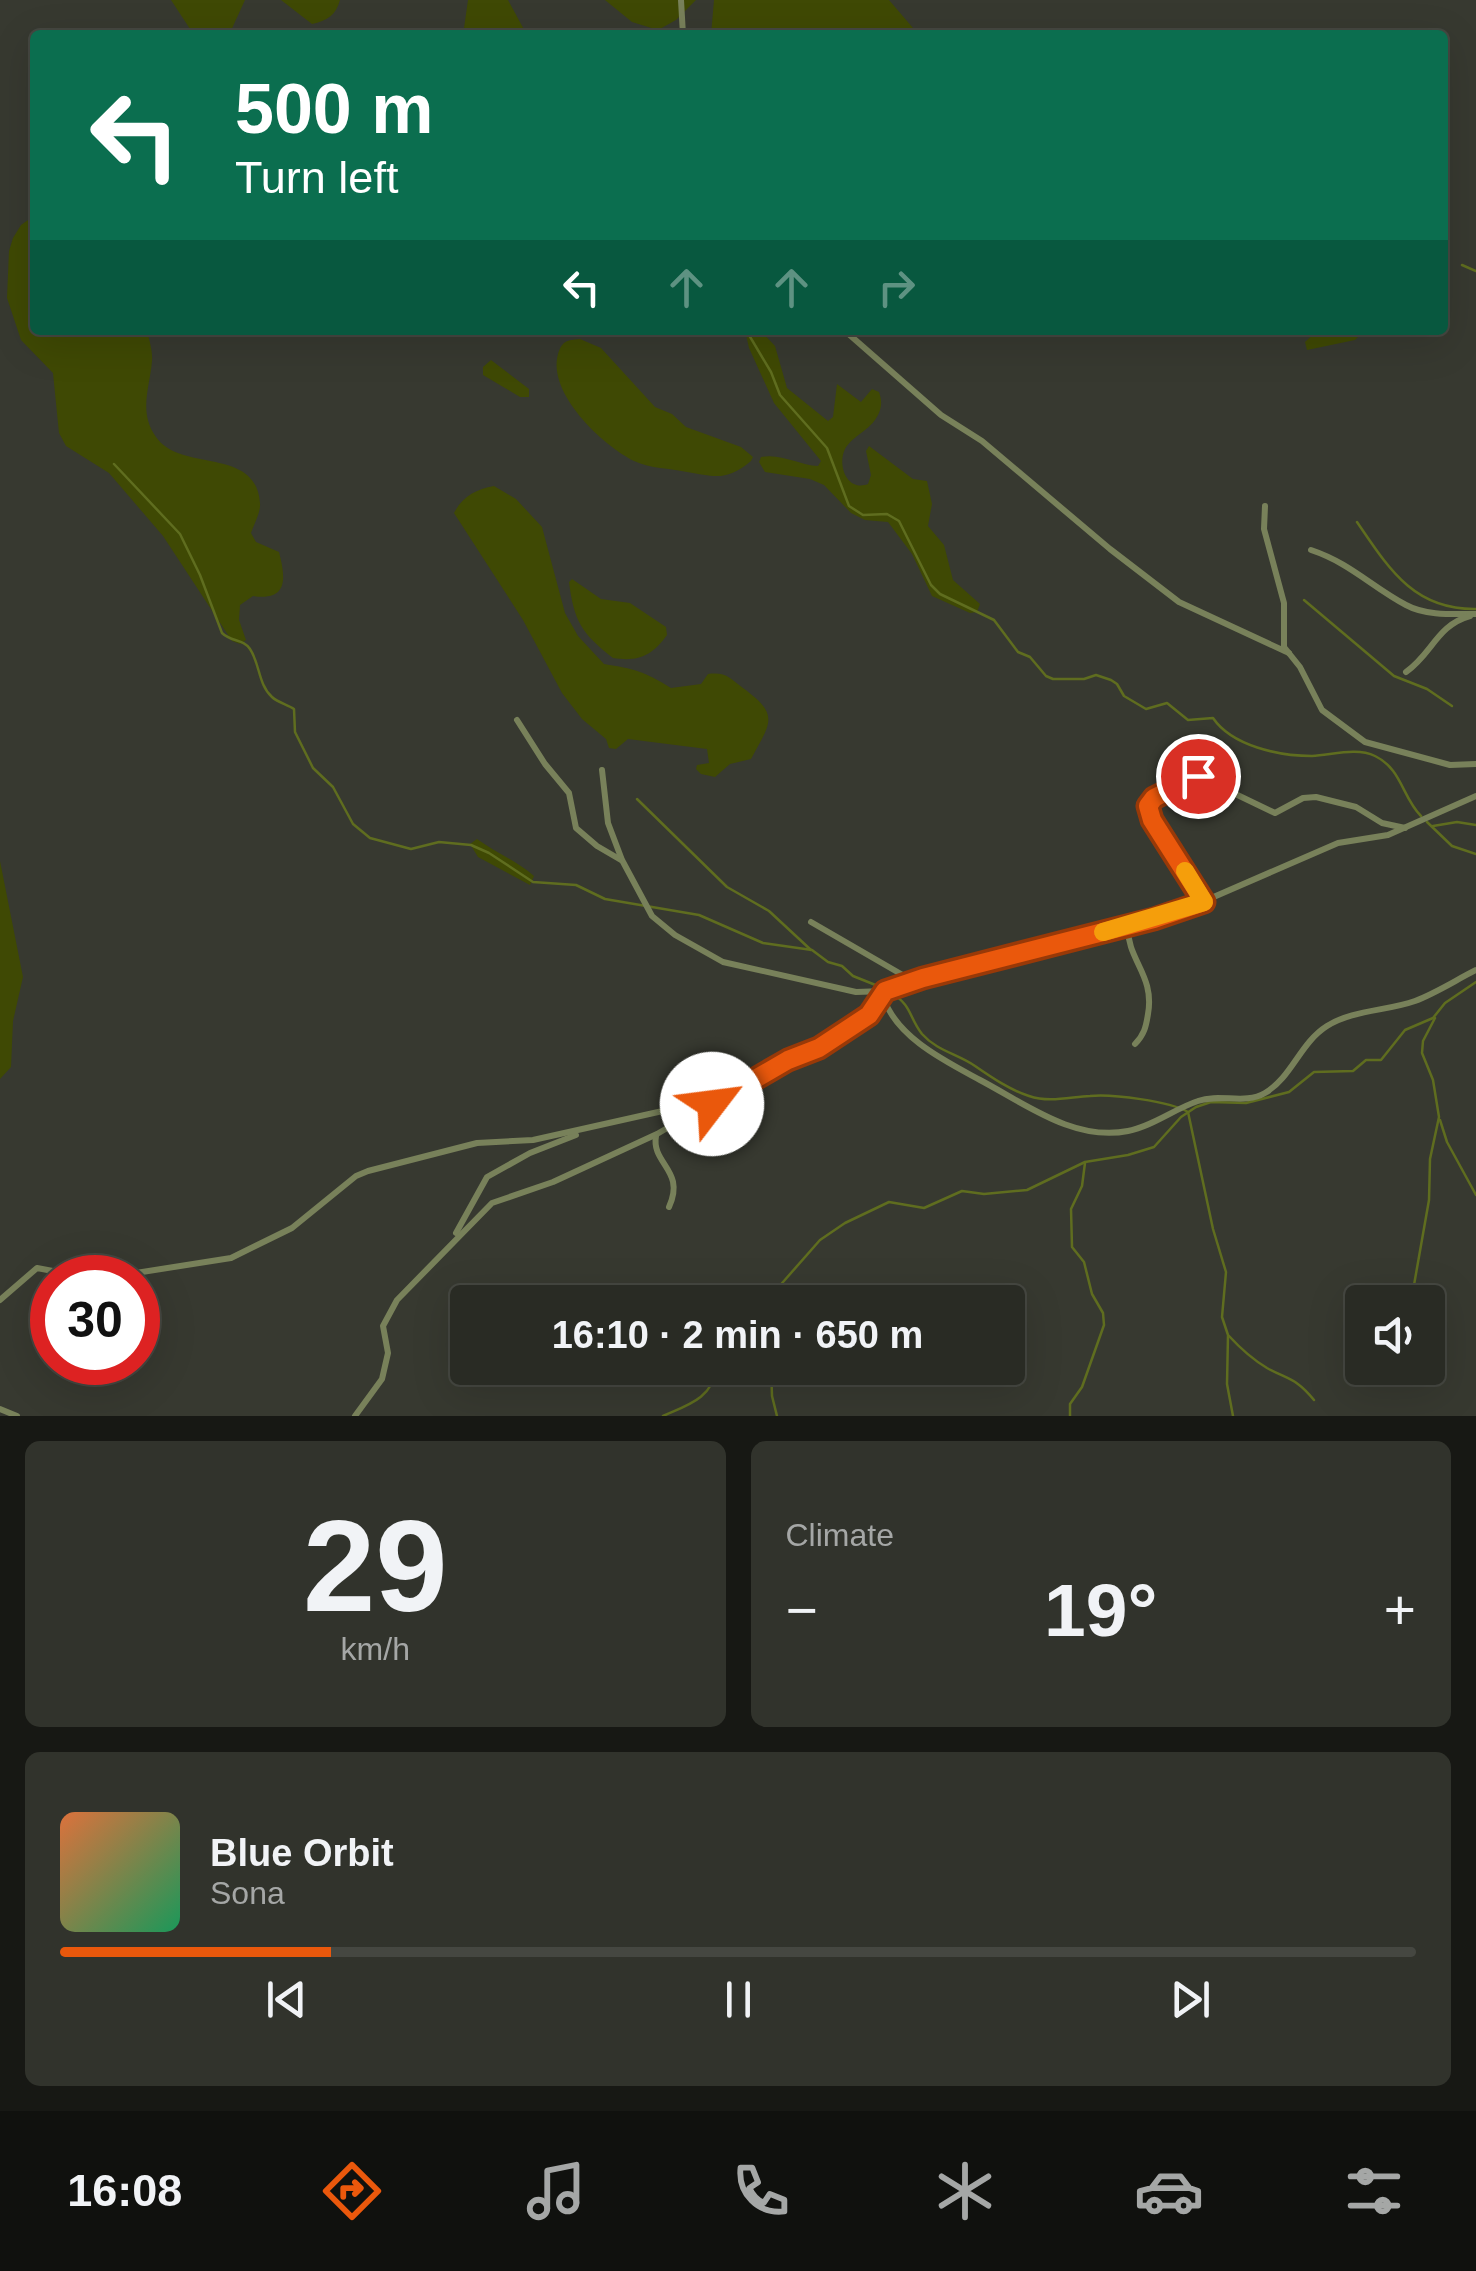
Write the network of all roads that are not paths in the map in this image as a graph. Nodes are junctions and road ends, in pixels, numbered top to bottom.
1 (681, 0) edge
2 (683, 30) edge
3 (850, 335) edge
4 (1265, 506) dead end
5 (1311, 550) dead end
6 (1476, 615) edge
7 (1288, 653) junction
8 (1406, 672) dead end
9 (516, 720) dead end
10 (1476, 764) edge
11 (602, 770) dead end
12 (1476, 796) edge
13 (1406, 828) junction
14 (622, 860) junction
15 (1204, 902) junction
16 (810, 922) dead end
17 (1129, 926) junction
18 (1476, 970) edge
19 (914, 981) junction
20 (884, 993) junction
21 (1135, 1044) dead end
22 (694, 1112) junction
23 (586, 1131) junction
24 (656, 1134) junction
25 (669, 1207) dead end
26 (446, 1250) junction
27 (160, 1269) edge
28 (30, 1274) edge
29 (0, 1300) edge
30 (0, 1409) edge
31 (17, 1416) edge
32 (355, 1416) edge

1 - 2 street
3 - 7 street
4 - 7 street
5 - 6 street
6 - 8 street
7 - 10 street
9 - 14 street
11 - 14 street
12 - 13 street
13 - 15 street
13 - 15 street
14 - 20 street
15 - 17 street
16 - 19 street
17 - 19 street
17 - 21 street
18 - 20 street
19 - 20 street
20 - 22 street
22 - 23 street
22 - 24 street
23 - 26 street
23 - 27 street
24 - 25 street
24 - 26 street
26 - 32 street
28 - 29 street
30 - 31 street

